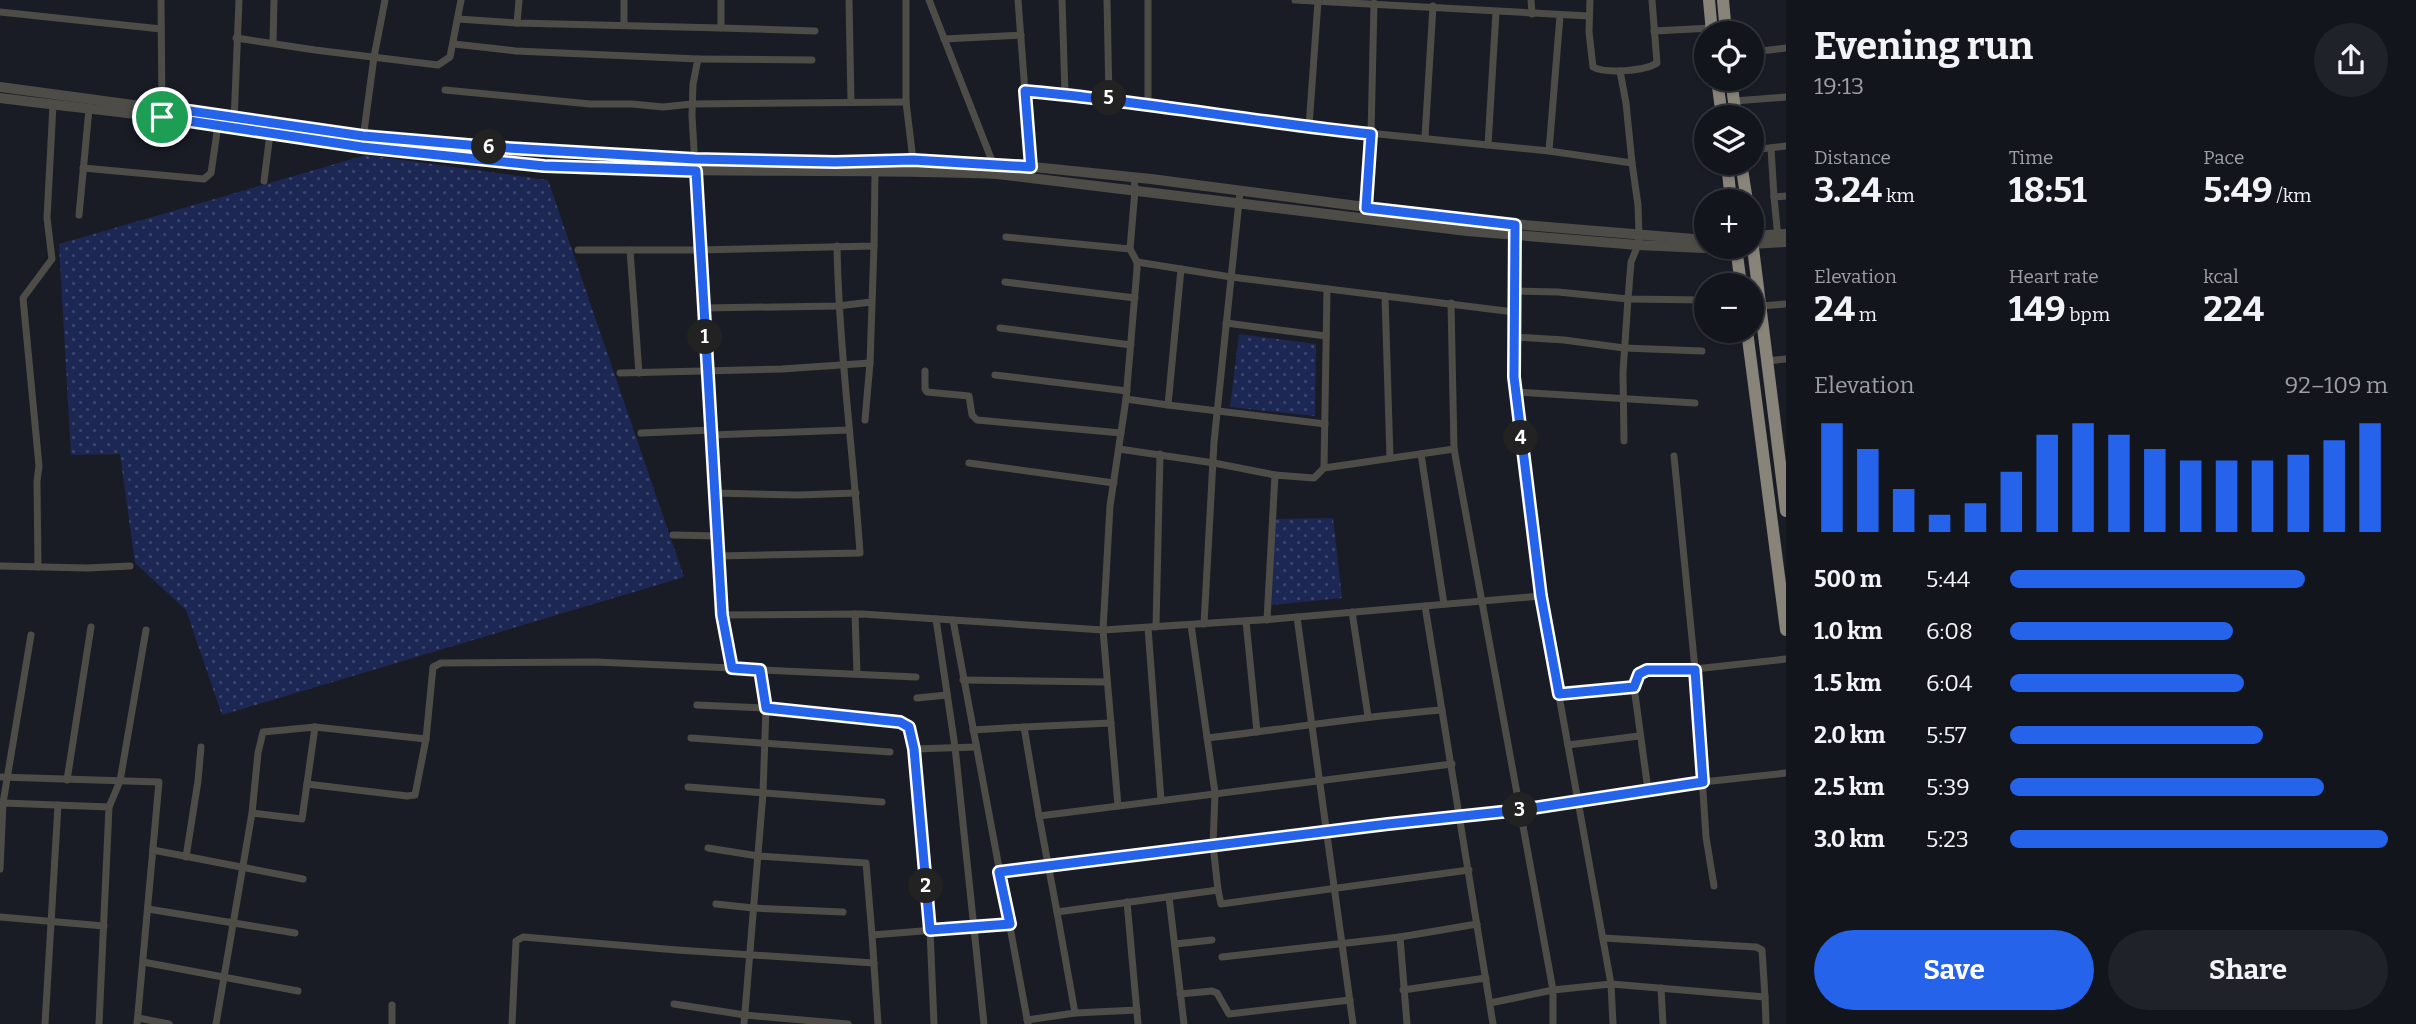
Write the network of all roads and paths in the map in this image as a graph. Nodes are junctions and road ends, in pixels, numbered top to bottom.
1 (162, 0) edge
2 (239, 0) edge
3 (274, 0) edge
4 (385, 0) edge
5 (461, 0) edge
6 (519, 0) edge
7 (624, 0) edge
8 (721, 0) edge
9 (849, 0) edge
10 (906, 0) edge
11 (929, 0) edge
12 (1018, 0) edge
13 (1062, 0) edge
14 (1107, 0) edge
15 (1148, 0) edge
16 (1295, 0) edge
17 (1531, 0) edge
18 (1590, 0) edge
19 (1651, 0) edge
20 (1709, 0) edge
21 (1723, 0) edge
22 (1318, 1) edge
23 (1374, 3) junction
24 (1465, 4) edge
25 (1433, 6) junction
26 (0, 12) edge
27 (1496, 12) junction
28 (1532, 15) junction
29 (1560, 16) junction
30 (1589, 16) junction
31 (458, 19) junction
32 (1711, 21) edge
33 (1725, 21) edge
34 (517, 23) junction
35 (624, 24) junction
36 (721, 28) junction
37 (161, 29) junction
38 (816, 31) dead end
39 (1654, 31) junction
40 (1694, 31) edge
41 (1021, 35) junction
42 (236, 38) junction
43 (944, 39) junction
44 (273, 43) junction
45 (454, 44) junction
46 (1786, 48) edge
47 (1764, 51) edge
48 (374, 57) junction
49 (698, 60) junction
50 (812, 60) dead end
51 (1620, 71) junction
52 (0, 87) edge
53 (445, 90) dead end
54 (1025, 91) junction
55 (1733, 91) edge
56 (1065, 94) junction
57 (1786, 97) edge
58 (0, 98) edge
59 (1109, 98) junction
60 (1734, 101) junction
61 (852, 102) junction
62 (906, 102) junction
63 (692, 104) junction
64 (53, 105) junction
65 (1148, 105) junction
66 (1734, 105) edge
67 (89, 109) junction
68 (162, 112) junction
69 (234, 123) junction
70 (218, 125) junction
71 (1309, 127) junction
72 (270, 134) junction
73 (1371, 134) junction
74 (1425, 137) junction
75 (363, 142) junction
76 (1489, 145) junction
77 (1786, 146) edge
78 (1770, 148) junction
79 (1764, 149) edge
80 (1549, 151) junction
81 (695, 159) junction
82 (913, 160) junction
83 (1632, 163) junction
84 (83, 168) junction
85 (995, 168) junction
86 (696, 171) junction
87 (1031, 172) junction
88 (875, 173) junction
89 (1134, 178) junction
90 (264, 181) dead end
91 (1135, 190) junction
92 (1786, 196) edge
93 (1240, 197) junction
94 (1774, 197) junction
95 (1366, 213) junction
96 (79, 215) dead end
97 (1515, 230) junction
98 (1006, 237) dead end
99 (1782, 238) edge
100 (1694, 240) edge
101 (1764, 240) edge
102 (1639, 241) junction
103 (837, 246) junction
104 (874, 246) junction
105 (1694, 246) edge
106 (1130, 249) junction
107 (578, 250) dead end
108 (630, 250) junction
109 (699, 250) junction
110 (1137, 262) junction
111 (1181, 269) junction
112 (1231, 277) junction
113 (1004, 282) dead end
114 (1327, 289) junction
115 (1514, 291) junction
116 (1385, 296) junction
117 (1135, 298) junction
118 (1628, 299) junction
119 (1694, 300) edge
120 (871, 303) junction
121 (1451, 303) junction
122 (1786, 304) edge
123 (838, 306) junction
124 (1764, 306) edge
125 (703, 308) junction
126 (1514, 312) junction
127 (1226, 323) junction
128 (1000, 328) dead end
129 (1326, 336) junction
130 (1514, 337) junction
131 (1764, 337) edge
132 (1749, 343) edge
133 (1131, 345) junction
134 (1625, 348) junction
135 (1702, 351) dead end
136 (1786, 359) edge
137 (1767, 361) junction
138 (870, 363) junction
139 (842, 365) junction
140 (708, 370) junction
141 (925, 371) dead end
142 (620, 373) dead end
143 (639, 373) junction
144 (995, 375) dead end
145 (1516, 392) junction
146 (1127, 395) junction
147 (1623, 398) junction
148 (1695, 403) dead end
149 (1168, 405) junction
150 (1217, 412) junction
151 (865, 420) dead end
152 (1325, 424) junction
153 (849, 430) junction
154 (712, 432) junction
155 (640, 433) dead end
156 (1121, 433) junction
157 (1624, 441) dead end
158 (1119, 449) junction
159 (1454, 449) junction
160 (1160, 454) junction
161 (1421, 454) junction
162 (1674, 456) dead end
163 (1390, 458) junction
164 (969, 463) dead end
165 (1213, 463) junction
166 (1324, 468) junction
167 (1783, 469) edge
168 (1275, 475) junction
169 (1114, 483) junction
170 (716, 493) junction
171 (856, 493) junction
172 (1785, 502) edge
173 (673, 535) dead end
174 (718, 536) junction
175 (719, 556) junction
176 (0, 566) edge
177 (130, 566) dead end
178 (38, 567) junction
179 (1541, 596) junction
180 (1482, 601) junction
181 (1444, 604) junction
182 (1425, 606) junction
183 (1352, 612) junction
184 (855, 614) junction
185 (722, 615) junction
186 (1297, 617) junction
187 (936, 619) junction
188 (953, 620) junction
189 (1267, 620) junction
190 (1246, 621) junction
191 (1204, 624) junction
192 (1191, 625) junction
193 (91, 627) dead end
194 (1152, 627) junction
195 (146, 629) dead end
196 (1103, 630) junction
197 (1786, 630) edge
198 (31, 635) dead end
199 (1786, 659) edge
200 (732, 668) junction
201 (760, 670) junction
202 (1695, 670) junction
203 (856, 674) junction
204 (916, 677) dead end
205 (964, 680) junction
206 (1107, 682) junction
207 (1634, 687) junction
208 (1559, 694) junction
209 (947, 695) junction
210 (917, 698) dead end
211 (697, 705) dead end
212 (766, 708) junction
213 (1442, 710) junction
214 (1368, 716) junction
215 (1111, 723) junction
216 (1312, 726) junction
217 (315, 727) junction
218 (1024, 727) junction
219 (973, 730) junction
220 (1257, 732) junction
221 (1639, 736) junction
222 (691, 738) dead end
223 (1207, 738) junction
224 (426, 739) junction
225 (764, 743) junction
226 (1568, 745) junction
227 (201, 747) dead end
228 (955, 747) junction
229 (976, 747) junction
230 (914, 749) junction
231 (890, 752) dead end
232 (1451, 764) junction
233 (1786, 773) edge
234 (4, 777) edge
235 (66, 780) junction
236 (120, 781) junction
237 (1703, 782) junction
238 (1320, 783) junction
239 (307, 784) junction
240 (688, 787) dead end
241 (1648, 790) junction
242 (764, 793) junction
243 (1215, 793) junction
244 (1161, 800) junction
245 (1578, 801) junction
246 (883, 802) dead end
247 (1, 803) edge
248 (58, 805) junction
249 (1118, 806) junction
250 (109, 807) junction
251 (1520, 810) junction
252 (252, 813) junction
253 (1039, 816) junction
254 (1460, 816) junction
255 (1327, 831) junction
256 (1213, 845) junction
257 (708, 848) dead end
258 (153, 850) junction
259 (0, 856) edge
260 (758, 856) junction
261 (186, 857) junction
262 (1047, 864) junction
263 (243, 868) junction
264 (0, 869) edge
265 (1469, 870) junction
266 (999, 872) junction
267 (303, 879) dead end
268 (1714, 886) dead end
269 (1218, 890) junction
270 (1335, 890) junction
271 (1169, 897) junction
272 (1127, 902) junction
273 (716, 904) dead end
274 (753, 908) junction
275 (148, 909) junction
276 (843, 912) dead end
277 (1056, 912) junction
278 (0, 917) edge
279 (51, 922) junction
280 (233, 923) junction
281 (1010, 924) junction
282 (1477, 924) junction
283 (104, 926) junction
284 (975, 927) junction
285 (930, 930) junction
286 (295, 933) dead end
287 (872, 935) junction
288 (1400, 937) junction
289 (1603, 938) junction
290 (1212, 940) dead end
291 (1342, 943) junction
292 (1175, 944) junction
293 (749, 955) junction
294 (1222, 957) dead end
295 (143, 962) junction
296 (874, 963) junction
297 (224, 978) junction
298 (1486, 978) junction
299 (1611, 984) junction
300 (1661, 988) junction
301 (1404, 990) junction
302 (1553, 990) junction
303 (298, 991) dead end
304 (1180, 994) junction
305 (1765, 997) junction
306 (1350, 1000) junction
307 (1490, 1003) junction
308 (674, 1004) dead end
309 (393, 1005) dead end
310 (1137, 1010) junction
311 (1075, 1013) junction
312 (745, 1015) junction
313 (137, 1021) edge
314 (1027, 1022) edge
315 (45, 1024) edge
316 (99, 1024) edge
317 (169, 1024) edge
318 (216, 1024) edge
319 (392, 1024) edge
320 (512, 1024) edge
321 (744, 1024) edge
322 (848, 1024) edge
323 (878, 1024) edge
324 (934, 1024) edge
325 (984, 1024) edge
326 (1139, 1024) edge
327 (1184, 1024) edge
328 (1353, 1024) edge
329 (1407, 1024) edge
330 (1493, 1024) edge
331 (1553, 1024) edge
332 (1613, 1024) edge
333 (1663, 1024) edge
334 (1766, 1024) edge

1 - 37 street
2 - 42 street
3 - 44 street
4 - 48 street
5 - 31 street
6 - 34 street
7 - 35 street
8 - 36 street
9 - 61 street
10 - 62 street
11 - 43 street
12 - 41 street
13 - 56 street
14 - 59 street
15 - 65 street
16 - 22 street
17 - 28 street
18 - 30 street
19 - 39 street
20 - 32 highway
21 - 33 highway
22 - 23 street
22 - 71 street
23 - 25 street
23 - 73 street
24 - 25 street
24 - 27 street
25 - 74 street
26 - 37 street
27 - 28 street
27 - 76 street
28 - 29 street
29 - 30 street
29 - 80 street
30 - 51 street
31 - 34 street
31 - 45 street
34 - 35 street
35 - 36 street
36 - 38 street
37 - 68 street
39 - 40 street
39 - 51 street
41 - 43 street
41 - 54 street
42 - 44 street
42 - 69 street
43 - 85 street
44 - 48 street
45 - 48 street
45 - 49 street
46 - 47 street
48 - 75 street
49 - 50 street
49 - 63 street
51 - 83 street
52 - 68 street
53 - 63 street
54 - 56 street
54 - 87 street
55 - 60 highway
56 - 59 street
57 - 60 street
58 - 64 street
59 - 65 street
60 - 66 highway
61 - 62 street
61 - 63 street
62 - 82 street
63 - 81 street
64 - 67 street
64 - 178 street
65 - 71 street
67 - 68 street
67 - 84 street
68 - 69 street
68 - 70 street
69 - 70 street
69 - 72 street
69 - 75 street
70 - 84 street
71 - 73 street
72 - 75 street
72 - 90 street
73 - 74 street
73 - 95 street
74 - 76 street
75 - 81 street
75 - 86 street
76 - 80 street
77 - 78 street
78 - 79 street
78 - 94 street
80 - 83 street
81 - 82 street
81 - 86 street
82 - 85 street
83 - 102 street
84 - 96 street
85 - 87 street
85 - 88 street
86 - 88 street
86 - 109 street
87 - 89 street
87 - 91 street
88 - 104 street
89 - 91 street
89 - 93 street
91 - 93 street
91 - 106 street
92 - 94 street
93 - 95 street
93 - 112 street
94 - 99 street
95 - 97 street
97 - 102 street
97 - 115 street
98 - 106 street
99 - 101 street
100 - 102 street
102 - 105 street
102 - 118 street
103 - 104 street
103 - 109 street
103 - 123 street
104 - 120 street
106 - 110 street
107 - 108 street
108 - 109 street
108 - 143 street
109 - 125 street
110 - 111 street
110 - 117 street
111 - 112 street
111 - 149 street
112 - 114 street
112 - 127 street
113 - 117 street
114 - 116 street
114 - 129 street
115 - 118 street
115 - 126 street
116 - 121 street
116 - 163 street
117 - 133 street
118 - 119 street
118 - 134 street
120 - 123 street
120 - 138 street
121 - 126 street
121 - 159 street
122 - 124 street
123 - 125 street
123 - 139 street
125 - 140 street
126 - 130 street
127 - 129 street
127 - 150 street
128 - 133 street
129 - 152 street
130 - 134 street
130 - 145 street
131 - 137 highway
132 - 197 highway
133 - 146 street
134 - 135 street
134 - 147 street
136 - 137 street
137 - 167 highway
138 - 139 street
138 - 151 street
139 - 140 street
139 - 153 street
140 - 143 street
140 - 154 street
141 - 156 street
142 - 143 street
144 - 146 street
145 - 147 street
145 - 179 street
146 - 149 street
146 - 156 street
147 - 148 street
147 - 157 street
149 - 150 street
150 - 152 street
150 - 165 street
152 - 166 street
153 - 154 street
153 - 171 street
154 - 155 street
154 - 170 street
156 - 158 street
158 - 160 street
158 - 169 street
159 - 161 street
159 - 180 street
160 - 165 street
160 - 194 street
161 - 163 street
161 - 181 street
162 - 202 street
163 - 166 street
164 - 169 street
165 - 168 street
165 - 191 street
166 - 168 street
167 - 172 highway
168 - 189 street
169 - 196 street
170 - 171 street
170 - 174 street
171 - 175 street
173 - 174 street
174 - 175 street
175 - 185 street
176 - 178 street
177 - 178 street
179 - 180 street
179 - 208 street
180 - 181 street
180 - 251 street
181 - 182 street
182 - 183 street
182 - 213 street
183 - 186 street
183 - 214 street
184 - 185 street
184 - 187 street
184 - 203 street
185 - 200 street
186 - 189 street
186 - 216 street
187 - 188 street
187 - 209 street
188 - 196 street
188 - 205 street
189 - 190 street
190 - 191 street
190 - 220 street
191 - 192 street
192 - 194 street
192 - 223 street
193 - 235 street
194 - 196 street
194 - 244 street
195 - 236 street
196 - 206 street
198 - 234 street
199 - 202 street
200 - 201 street
200 - 224 street
201 - 203 street
201 - 212 street
202 - 207 street
202 - 237 street
203 - 204 street
205 - 206 street
205 - 219 street
206 - 215 street
207 - 208 street
207 - 221 street
208 - 226 street
209 - 210 street
209 - 228 street
211 - 212 street
212 - 225 street
212 - 230 street
213 - 214 street
213 - 232 street
214 - 216 street
215 - 218 street
215 - 249 street
216 - 220 street
216 - 238 street
217 - 224 street
217 - 239 street
217 - 252 street
218 - 219 street
218 - 253 street
219 - 229 street
220 - 223 street
221 - 226 street
221 - 241 street
222 - 225 street
223 - 243 street
224 - 239 street
225 - 231 street
225 - 242 street
226 - 245 street
227 - 261 street
228 - 229 street
228 - 230 street
228 - 284 street
229 - 266 street
230 - 285 street
232 - 238 street
232 - 254 street
233 - 237 street
234 - 235 street
234 - 247 street
235 - 236 street
236 - 250 street
236 - 258 street
237 - 241 street
237 - 268 street
238 - 243 street
238 - 255 street
239 - 252 street
240 - 242 street
241 - 245 street
242 - 246 street
242 - 260 street
243 - 244 street
243 - 256 street
244 - 249 street
245 - 251 street
245 - 289 street
247 - 248 street
247 - 259 street
248 - 250 street
248 - 279 street
249 - 253 street
250 - 283 street
251 - 254 street
251 - 302 street
252 - 263 street
253 - 262 street
254 - 255 street
254 - 265 street
255 - 256 street
255 - 270 street
256 - 262 street
256 - 269 street
257 - 260 street
258 - 261 street
258 - 275 street
259 - 264 street
260 - 274 street
260 - 287 street
261 - 263 street
262 - 266 street
262 - 277 street
263 - 267 street
263 - 280 street
265 - 270 street
265 - 282 street
266 - 281 street
269 - 270 street
269 - 271 street
270 - 291 street
271 - 272 street
271 - 292 street
272 - 277 street
272 - 310 street
273 - 274 street
274 - 276 street
274 - 293 street
275 - 280 street
275 - 295 street
277 - 311 street
278 - 279 street
279 - 283 street
279 - 315 street
280 - 286 street
280 - 297 street
281 - 284 street
281 - 314 street
282 - 288 street
282 - 298 street
283 - 316 street
284 - 285 street
284 - 325 street
285 - 287 street
285 - 324 street
287 - 296 street
288 - 291 street
288 - 301 street
289 - 299 street
289 - 305 street
290 - 292 street
291 - 294 street
291 - 306 street
292 - 304 street
293 - 296 street
293 - 312 street
293 - 320 street
295 - 297 street
295 - 313 street
296 - 323 street
297 - 303 street
297 - 318 street
298 - 301 street
298 - 307 street
299 - 300 street
299 - 302 street
299 - 332 street
300 - 305 street
300 - 333 street
301 - 329 street
302 - 307 street
302 - 331 street
304 - 306 street
304 - 327 street
305 - 334 street
306 - 328 street
307 - 330 street
308 - 312 street
309 - 319 street
310 - 311 street
310 - 326 street
311 - 314 street
312 - 321 street
312 - 322 street
313 - 317 street

